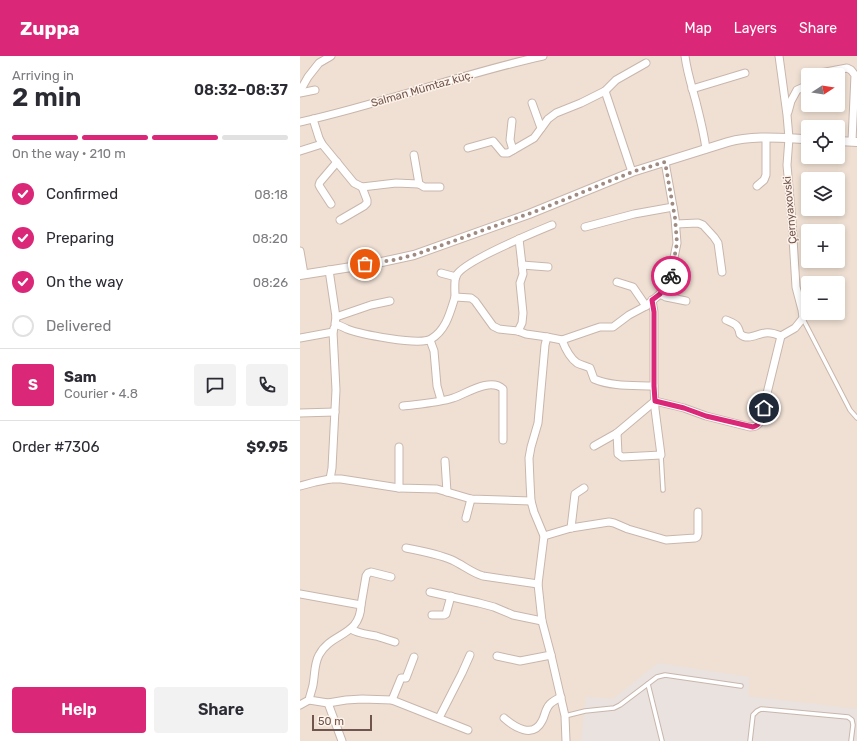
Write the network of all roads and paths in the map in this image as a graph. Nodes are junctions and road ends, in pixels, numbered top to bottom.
1 (331, 56) edge
2 (543, 56) edge
3 (685, 56) edge
4 (779, 56) edge
5 (646, 63) dead end
6 (845, 68) edge
7 (745, 73) dead end
8 (801, 88) edge
9 (692, 89) junction
10 (315, 90) dead end
11 (605, 90) junction
12 (300, 92) edge
13 (532, 103) dead end
14 (787, 115) junction
15 (300, 116) edge
16 (313, 119) junction
17 (512, 121) dead end
18 (300, 122) edge
19 (541, 128) junction
20 (766, 138) junction
21 (789, 138) junction
22 (801, 139) edge
23 (845, 141) edge
24 (855, 142) edge
25 (322, 144) junction
26 (468, 148) dead end
27 (706, 149) junction
28 (513, 150) junction
29 (300, 151) edge
30 (414, 155) dead end
31 (337, 162) junction
32 (665, 162) junction
33 (632, 172) junction
34 (419, 184) junction
35 (757, 186) dead end
36 (362, 187) junction
37 (440, 188) dead end
38 (331, 204) dead end
39 (673, 207) junction
40 (340, 220) dead end
41 (676, 224) junction
42 (552, 225) dead end
43 (586, 227) dead end
44 (519, 239) junction
45 (300, 251) edge
46 (522, 264) junction
47 (548, 267) dead end
48 (329, 270) junction
49 (722, 272) dead end
50 (441, 273) dead end
51 (302, 274) edge
52 (456, 277) junction
53 (617, 282) dead end
54 (660, 294) junction
55 (455, 297) junction
56 (652, 300) junction
57 (390, 301) dead end
58 (686, 301) dead end
59 (646, 306) junction
60 (801, 306) edge
61 (336, 320) junction
62 (726, 320) dead end
63 (801, 320) edge
64 (804, 320) edge
65 (518, 331) junction
66 (333, 332) junction
67 (781, 336) junction
68 (548, 337) junction
69 (300, 338) edge
70 (430, 340) junction
71 (562, 340) junction
72 (654, 386) junction
73 (441, 400) junction
74 (655, 401) junction
75 (403, 406) dead end
76 (336, 412) junction
77 (300, 413) edge
78 (857, 418) edge
79 (616, 433) junction
80 (504, 440) dead end
81 (594, 446) dead end
82 (399, 447) dead end
83 (661, 455) junction
84 (445, 461) dead end
85 (330, 479) junction
86 (300, 486) edge
87 (399, 488) junction
88 (584, 488) dead end
89 (663, 490) dead end
90 (447, 492) junction
91 (471, 499) junction
92 (531, 501) junction
93 (698, 512) dead end
94 (466, 518) dead end
95 (571, 528) junction
96 (544, 536) junction
97 (406, 548) dead end
98 (391, 577) dead end
99 (538, 584) junction
100 (430, 592) dead end
101 (300, 594) edge
102 (451, 596) junction
103 (361, 605) junction
104 (432, 615) dead end
105 (542, 621) junction
106 (351, 629) junction
107 (395, 642) dead end
108 (470, 655) dead end
109 (551, 655) junction
110 (497, 656) dead end
111 (414, 657) dead end
112 (648, 684) junction
113 (741, 686) dead end
114 (561, 697) junction
115 (308, 700) junction
116 (392, 700) junction
117 (328, 703) junction
118 (300, 705) edge
119 (565, 716) junction
120 (439, 718) junction
121 (504, 718) dead end
122 (468, 730) dead end
123 (342, 741) edge
124 (566, 741) edge
125 (662, 741) edge
126 (750, 741) edge
127 (851, 741) edge

1 - 12 street
2 - 16 street, Salman Mümtaz küç.
3 - 9 street
4 - 14 street, Çernyaxovski
5 - 11 street
6 - 24 street
7 - 9 street
8 - 14 street
9 - 27 street
10 - 12 street
11 - 19 street
11 - 33 street
13 - 19 street
14 - 21 street, Çernyaxovski
15 - 18 street
16 - 18 street, Salman Mümtaz küç.
16 - 25 street
17 - 28 street
19 - 28 street
20 - 21 street
20 - 27 street
20 - 35 street
21 - 22 street
21 - 60 street, Çernyaxovski
23 - 24 street
25 - 29 street
25 - 31 street
26 - 28 street
27 - 32 street
30 - 34 street
31 - 36 street
31 - 38 street
32 - 33 street
32 - 39 street
33 - 48 street
34 - 36 street
34 - 37 street
36 - 40 street
39 - 41 street
39 - 43 street
41 - 49 street
41 - 54 street
42 - 44 street
44 - 46 street
44 - 52 street
45 - 51 street
46 - 47 street
46 - 65 street
48 - 51 street
48 - 61 street
50 - 52 street
52 - 55 street
53 - 59 street
54 - 56 street
54 - 58 street
55 - 65 street
55 - 70 street
56 - 59 street
56 - 72 street
57 - 61 street
59 - 71 street
61 - 66 street
61 - 70 street
62 - 67 street
63 - 67 street
64 - 78 lane
65 - 68 street
66 - 69 street
66 - 76 street
67 - 74 street
68 - 71 street
68 - 92 street
70 - 73 street
71 - 72 street
72 - 74 street
73 - 75 street
73 - 80 street
74 - 79 street
74 - 83 street
76 - 77 street
76 - 85 street
79 - 81 street
79 - 83 street
82 - 87 street
83 - 89 lane
84 - 90 street
85 - 86 street
85 - 87 street
87 - 90 street
88 - 95 street
90 - 91 street
91 - 92 street
91 - 94 street
92 - 96 street
93 - 95 street
95 - 96 street
96 - 99 street
97 - 99 street
98 - 103 street
99 - 105 street
100 - 102 street
101 - 103 street
102 - 104 street
102 - 105 street
103 - 106 street
105 - 109 street
106 - 107 street
106 - 115 street
108 - 120 street
109 - 110 street
109 - 114 street
111 - 116 street
112 - 113 lane
112 - 119 lane
112 - 125 lane
114 - 119 street
114 - 121 street
115 - 117 street
115 - 118 street
116 - 117 street
116 - 120 street
117 - 123 street
119 - 124 street
120 - 122 street
126 - 127 lane

